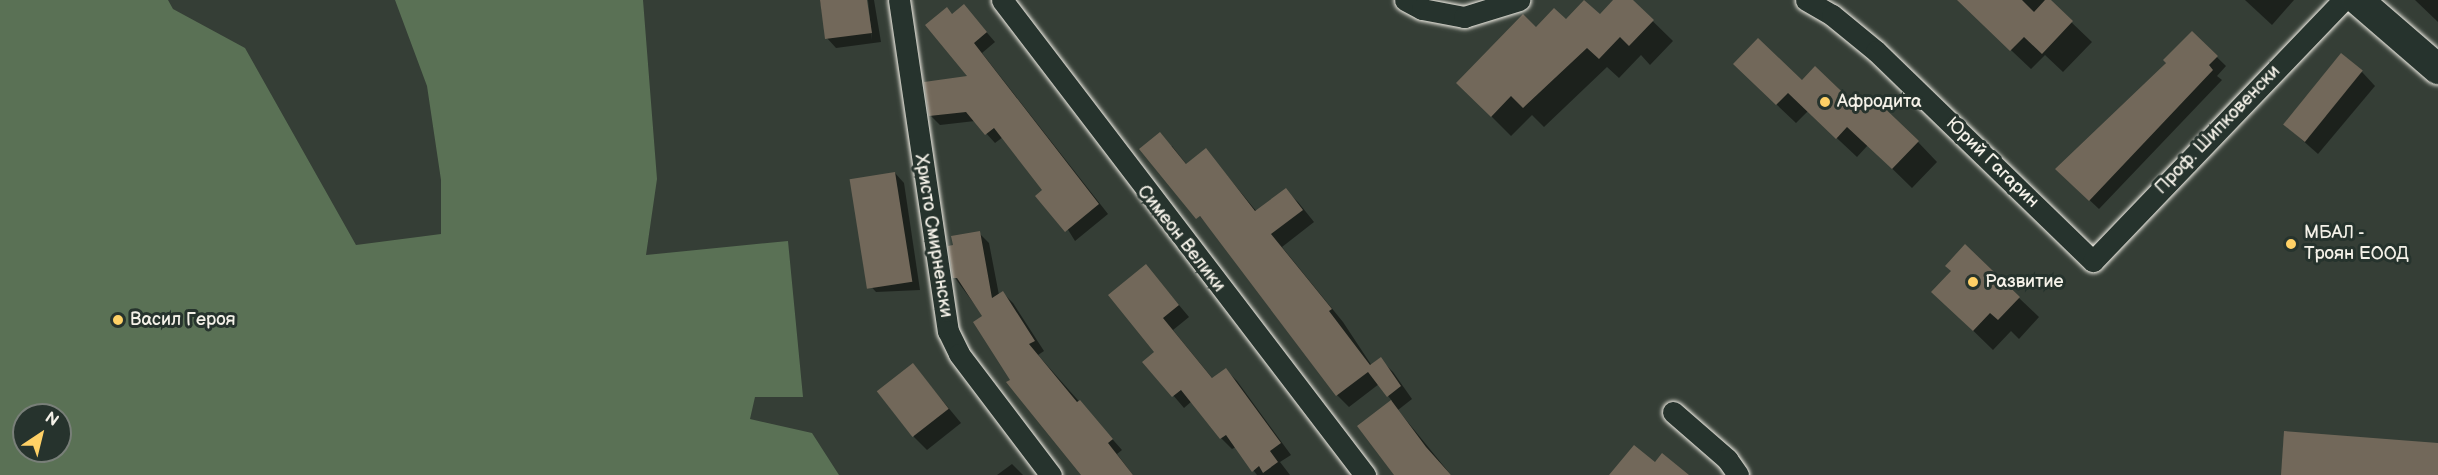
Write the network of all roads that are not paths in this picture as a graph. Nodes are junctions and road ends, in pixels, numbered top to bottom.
1 (899, 0) edge
2 (1002, 0) edge
3 (1405, 0) edge
4 (1520, 0) edge
5 (1806, 0) edge
6 (2343, 0) edge
7 (2358, 0) edge
8 (2438, 69) edge
9 (2092, 261) joint
10 (1673, 412) dead end
11 (1051, 475) edge
12 (1365, 475) edge
13 (1738, 475) edge

1 - 11 street, Христо Смирненски
2 - 12 street, Симеон Велики
3 - 4 street
5 - 9 street, Юрий Гагарин
6 - 9 street, Проф. Шипковенски
7 - 8 street
10 - 13 street

